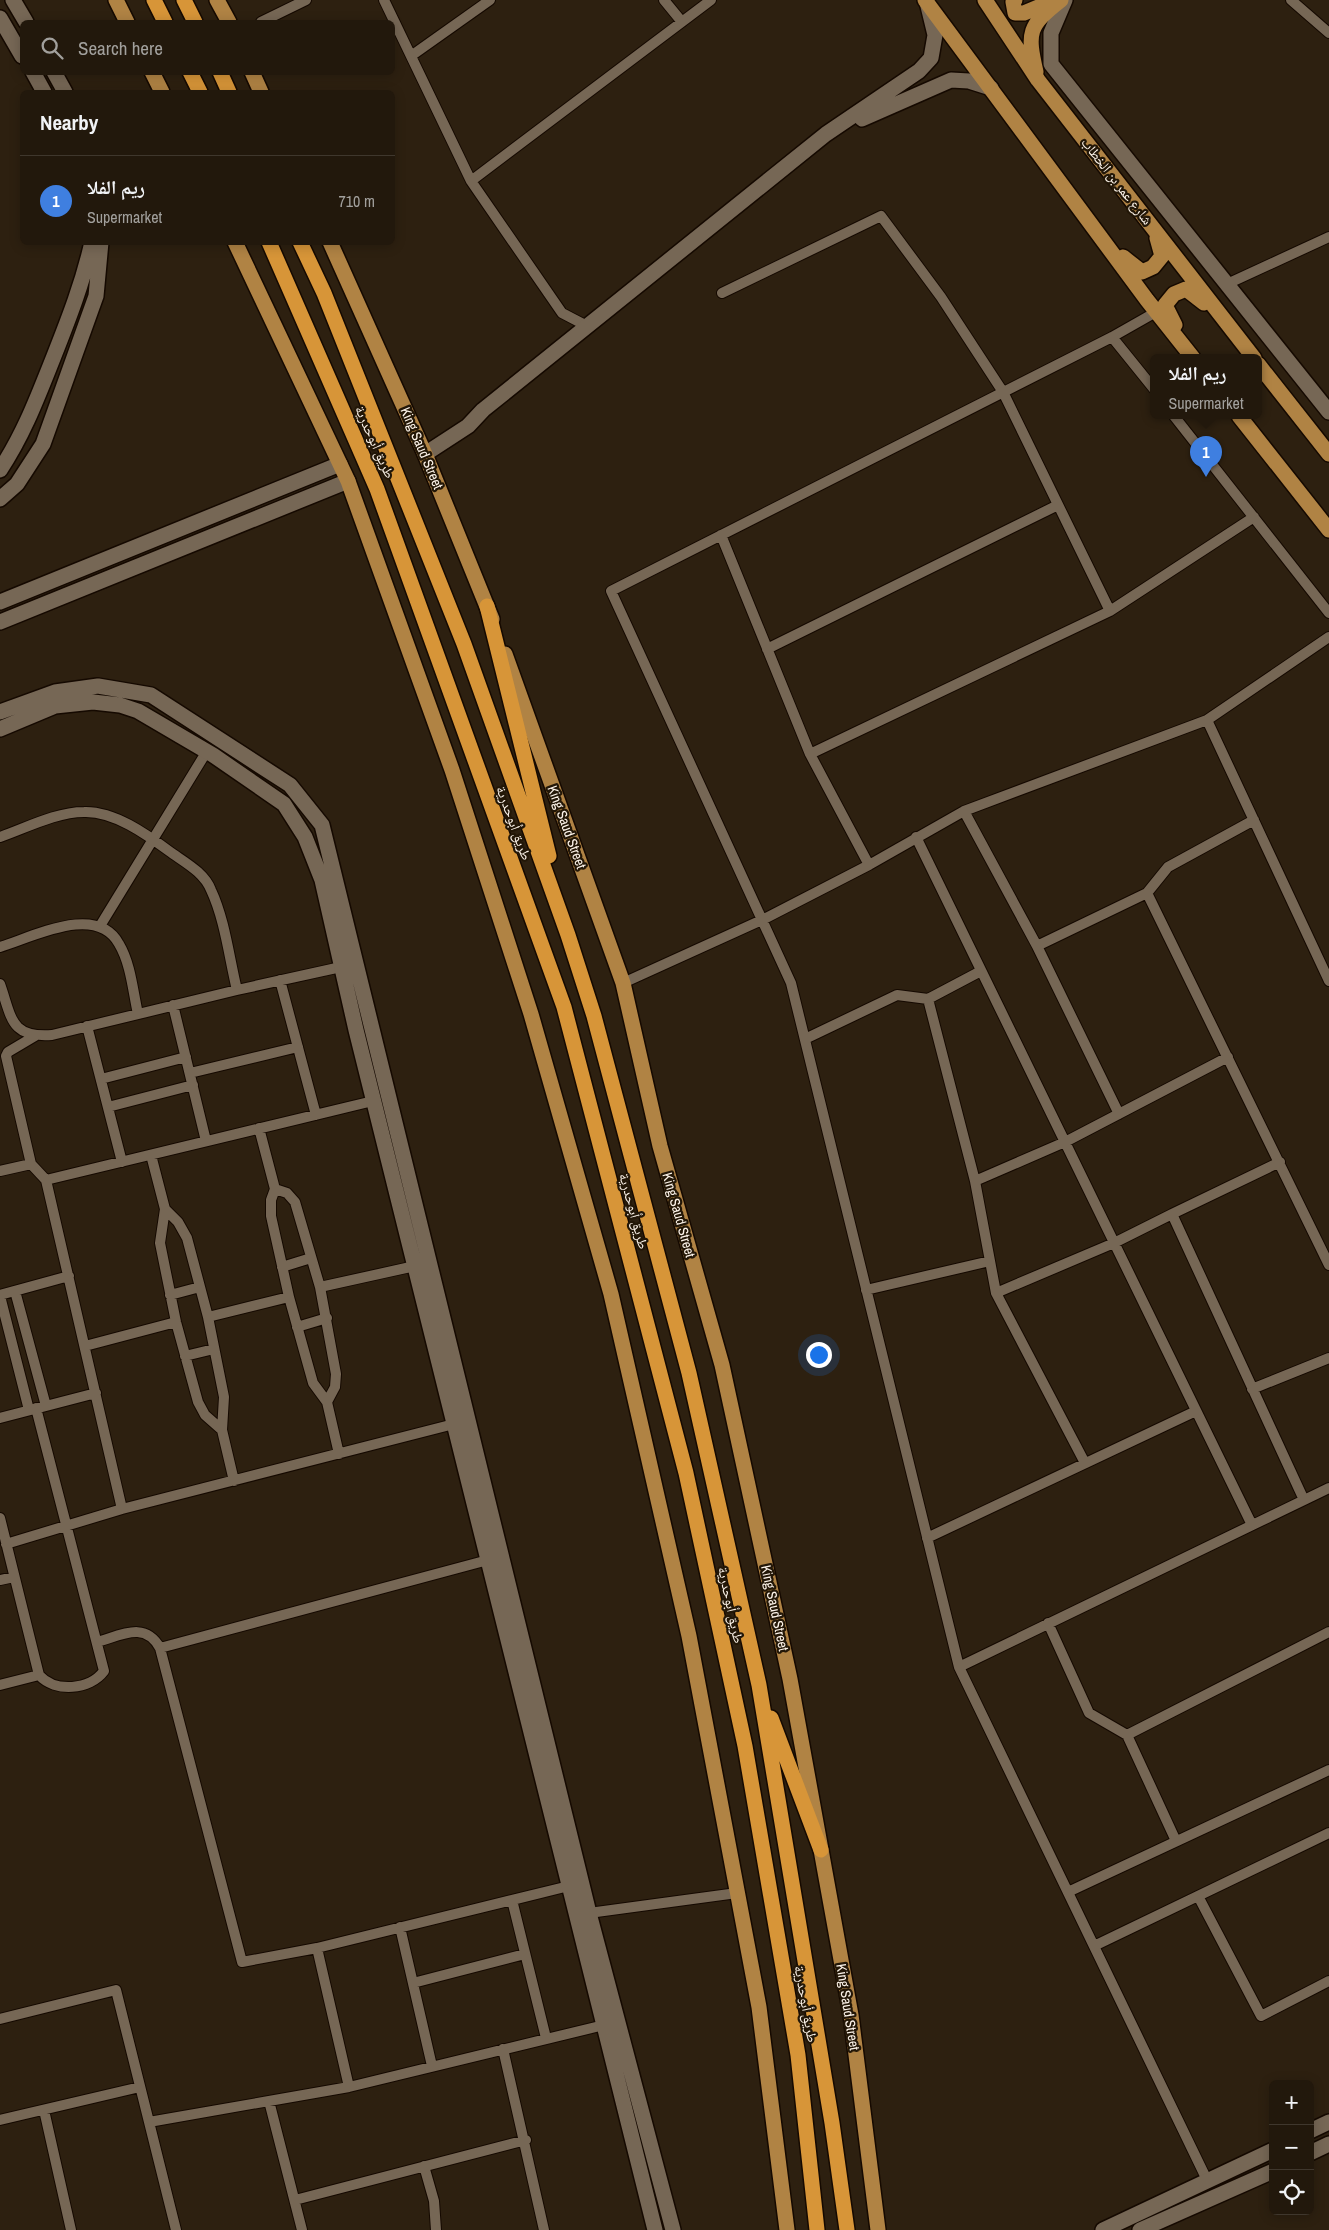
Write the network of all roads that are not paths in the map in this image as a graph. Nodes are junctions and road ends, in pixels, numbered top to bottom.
1 (13, 0) edge
2 (116, 0) edge
3 (154, 0) edge
4 (184, 0) edge
5 (217, 0) edge
6 (306, 0) edge
7 (384, 0) edge
8 (490, 0) edge
9 (664, 0) edge
10 (711, 0) edge
11 (984, 0) edge
12 (1055, 0) edge
13 (1061, 0) edge
14 (1065, 0) edge
15 (1291, 0) edge
16 (926, 1) edge
17 (1014, 1) edge
18 (994, 14) junction
19 (0, 18) edge
20 (25, 20) edge
21 (126, 20) edge
22 (164, 20) edge
23 (194, 20) edge
24 (228, 20) edge
25 (265, 20) edge
26 (394, 20) edge
27 (395, 22) edge
28 (682, 22) junction
29 (1328, 30) edge
30 (20, 53) edge
31 (412, 56) junction
32 (34, 75) edge
33 (56, 75) edge
34 (154, 75) edge
35 (192, 75) edge
36 (221, 75) edge
37 (253, 75) edge
38 (1038, 80) junction
39 (992, 88) junction
40 (43, 90) edge
41 (64, 90) edge
42 (161, 90) edge
43 (199, 90) edge
44 (228, 90) edge
45 (260, 90) edge
46 (826, 134) junction
47 (470, 181) junction
48 (1118, 183) junction
49 (1086, 217) junction
50 (1329, 237) edge
51 (91, 245) edge
52 (101, 245) edge
53 (236, 245) edge
54 (270, 245) edge
55 (301, 245) edge
56 (331, 245) edge
57 (1227, 284) junction
58 (722, 294) dead end
59 (1156, 312) junction
60 (587, 326) junction
61 (1112, 336) junction
62 (1241, 342) junction
63 (1192, 354) edge
64 (1192, 354) edge
65 (1251, 354) edge
66 (1262, 369) edge
67 (1150, 384) edge
68 (1003, 392) junction
69 (1329, 412) edge
70 (1176, 419) edge
71 (1241, 419) edge
72 (425, 454) junction
73 (1329, 454) edge
74 (340, 464) junction
75 (0, 470) edge
76 (348, 482) junction
77 (0, 499) edge
78 (1058, 505) junction
79 (1254, 517) junction
80 (1329, 530) edge
81 (721, 535) junction
82 (0, 602) edge
83 (487, 606) junction
84 (1110, 611) junction
85 (1329, 613) edge
86 (0, 622) edge
87 (1329, 637) edge
88 (767, 649) junction
89 (0, 712) edge
90 (1207, 720) junction
91 (0, 729) edge
92 (207, 751) junction
93 (810, 754) junction
94 (964, 811) junction
95 (1254, 820) junction
96 (0, 837) edge
97 (916, 837) junction
98 (152, 839) junction
99 (869, 865) junction
100 (1147, 894) junction
101 (764, 919) junction
102 (100, 926) junction
103 (568, 935) junction
104 (1037, 946) junction
105 (0, 947) edge
106 (341, 967) junction
107 (981, 970) junction
108 (280, 980) junction
109 (1329, 982) edge
110 (623, 983) junction
111 (0, 984) edge
112 (237, 990) junction
113 (928, 1000) junction
114 (173, 1006) junction
115 (138, 1014) junction
116 (87, 1026) junction
117 (35, 1036) junction
118 (804, 1039) junction
119 (298, 1047) junction
120 (186, 1057) junction
121 (1228, 1057) junction
122 (190, 1073) junction
123 (101, 1079) junction
124 (193, 1085) junction
125 (373, 1101) junction
126 (108, 1107) junction
127 (1119, 1114) junction
128 (316, 1115) junction
129 (259, 1128) junction
130 (206, 1141) junction
131 (1065, 1142) junction
132 (151, 1155) junction
133 (122, 1162) junction
134 (1280, 1162) junction
135 (31, 1164) junction
136 (0, 1171) edge
137 (46, 1180) junction
138 (975, 1181) junction
139 (276, 1189) junction
140 (165, 1209) junction
141 (1172, 1214) junction
142 (1114, 1243) junction
143 (311, 1258) junction
144 (990, 1261) junction
145 (1329, 1265) edge
146 (414, 1266) junction
147 (282, 1267) junction
148 (69, 1276) junction
149 (200, 1287) junction
150 (320, 1287) junction
151 (866, 1290) junction
152 (15, 1291) junction
153 (996, 1293) junction
154 (170, 1294) junction
155 (0, 1296) edge
156 (289, 1296) junction
157 (208, 1317) junction
158 (327, 1318) junction
159 (176, 1322) junction
160 (297, 1327) junction
161 (85, 1346) junction
162 (214, 1350) junction
163 (185, 1356) junction
164 (1329, 1358) edge
165 (1252, 1389) junction
166 (96, 1393) junction
167 (327, 1402) junction
168 (37, 1408) junction
169 (1196, 1411) junction
170 (0, 1418) edge
171 (454, 1424) junction
172 (222, 1430) junction
173 (339, 1454) junction
174 (1085, 1463) junction
175 (234, 1480) junction
176 (1329, 1488) edge
177 (1304, 1500) junction
178 (122, 1509) junction
179 (0, 1518) edge
180 (1252, 1525) junction
181 (66, 1526) junction
182 (927, 1538) junction
183 (6, 1544) junction
184 (488, 1560) junction
185 (14, 1577) junction
186 (0, 1580) edge
187 (1048, 1623) junction
188 (1329, 1632) edge
189 (97, 1642) junction
190 (160, 1648) junction
191 (959, 1667) junction
192 (39, 1676) junction
193 (0, 1685) edge
194 (759, 1685) junction
195 (1126, 1735) junction
196 (1329, 1770) edge
197 (1329, 1833) edge
198 (1176, 1841) junction
199 (821, 1850) junction
200 (569, 1886) junction
201 (1068, 1892) junction
202 (738, 1893) junction
203 (1198, 1896) junction
204 (512, 1900) junction
205 (589, 1913) junction
206 (400, 1927) junction
207 (1094, 1946) junction
208 (317, 1948) junction
209 (525, 1954) junction
210 (1329, 1981) edge
211 (413, 1983) junction
212 (0, 2019) edge
213 (604, 2025) junction
214 (546, 2038) junction
215 (503, 2049) junction
216 (432, 2066) junction
217 (140, 2087) junction
218 (349, 2088) junction
219 (269, 2101) junction
220 (44, 2110) junction
221 (0, 2120) edge
222 (150, 2122) junction
223 (1329, 2122) edge
224 (1314, 2129) edge
225 (526, 2140) junction
226 (1329, 2144) edge
227 (1314, 2151) edge
228 (1269, 2152) edge
229 (424, 2166) junction
230 (1269, 2173) edge
231 (1208, 2182) junction
232 (295, 2200) junction
233 (71, 2230) edge
234 (176, 2230) edge
235 (302, 2230) edge
236 (436, 2230) edge
237 (544, 2230) edge
238 (655, 2230) edge
239 (673, 2230) edge
240 (787, 2230) edge
241 (817, 2230) edge
242 (847, 2230) edge
243 (878, 2230) edge
244 (1103, 2230) edge
245 (1140, 2230) edge

1 - 20 street
2 - 21 main road
3 - 22 highway
4 - 23 highway
5 - 24 main road
6 - 25 street
7 - 26 street
8 - 31 street
9 - 28 street
10 - 28 street
11 - 18 main road, شارع عمر بن الخطاب
12 - 17 main road
13 - 38 main road
14 - 57 street
15 - 29 street
16 - 39 main road
16 - 46 street
17 - 18 main road
18 - 38 main road, شارع عمر بن الخطاب
19 - 30 street
27 - 31 street
28 - 47 street
31 - 47 street
32 - 40 street
33 - 41 street
34 - 42 main road
35 - 43 highway
36 - 44 highway
37 - 45 main road
38 - 48 main road, شارع عمر بن الخطاب
39 - 46 street
39 - 49 main road
46 - 60 street
47 - 60 street
48 - 49 main road
48 - 62 main road, شارع عمر بن الخطاب
49 - 59 main road
50 - 57 street
51 - 75 street
52 - 77 street
53 - 74 main road
54 - 241 highway, طريق أبوحدرية
55 - 103 highway, طريق أبوحدرية
56 - 72 main road, King Saud Street
57 - 69 street
58 - 68 street
59 - 61 street
59 - 64 main road
60 - 72 street
61 - 67 street
61 - 68 street
62 - 63 main road
62 - 65 main road, شارع عمر بن الخطاب
66 - 73 main road
68 - 78 street
68 - 81 street
70 - 79 street
71 - 80 main road
72 - 83 main road, King Saud Street
74 - 76 main road
74 - 82 street
76 - 86 street
76 - 202 main road
78 - 84 street
78 - 88 street
79 - 84 street
79 - 85 street
81 - 88 street
81 - 101 street
83 - 103 highway
83 - 110 main road, King Saud Street
84 - 93 street
87 - 90 street
88 - 93 street
89 - 205 street
90 - 94 street
90 - 95 street
91 - 92 street
92 - 98 street
92 - 106 street
93 - 99 street
94 - 97 street
94 - 104 street
95 - 100 street
95 - 109 street
96 - 98 street
97 - 99 street
97 - 107 street
98 - 102 street
98 - 112 street
99 - 101 street
100 - 104 street
100 - 121 street
101 - 110 street
101 - 118 street
102 - 105 street
102 - 115 street
103 - 194 highway, طريق أبوحدرية
104 - 127 street
106 - 108 street
106 - 125 street
107 - 113 street
107 - 131 street
108 - 112 street
108 - 119 street
110 - 199 main road, King Saud Street
111 - 117 street
112 - 114 street
113 - 118 street
113 - 138 street
114 - 115 street
114 - 120 street
115 - 116 street
116 - 117 street
116 - 123 street
117 - 135 street
118 - 151 street
119 - 122 street
119 - 128 street
120 - 122 street
120 - 123 street
121 - 127 street
121 - 134 street
122 - 124 street
123 - 126 street
124 - 126 street
124 - 130 street
125 - 128 street
125 - 146 street
126 - 133 street
127 - 131 street
128 - 129 street
129 - 130 street
129 - 139 street
130 - 132 street
131 - 138 street
131 - 142 street
132 - 133 street
132 - 140 street
133 - 137 street
134 - 141 street
134 - 145 street
135 - 136 street
135 - 137 street
137 - 148 street
138 - 144 street
139 - 143 street
139 - 147 street
140 - 149 street
140 - 154 street
141 - 142 street
141 - 165 street
142 - 153 street
142 - 169 street
143 - 147 street
143 - 150 street
144 - 151 street
144 - 153 street
146 - 150 street
146 - 171 street
147 - 156 street
148 - 152 street
148 - 161 street
149 - 154 street
149 - 157 street
150 - 158 street
151 - 182 street
152 - 155 street
152 - 168 street
153 - 174 street
154 - 159 street
155 - 168 street
156 - 157 street
156 - 160 street
157 - 162 street
158 - 160 street
158 - 167 street
159 - 161 street
159 - 163 street
160 - 167 street
161 - 166 street
162 - 163 street
162 - 172 street
163 - 172 street
164 - 165 street
165 - 177 street
166 - 168 street
166 - 178 street
167 - 173 street
168 - 170 street
168 - 181 street
169 - 174 street
169 - 180 street
171 - 173 street
171 - 184 street
172 - 175 street
173 - 175 street
174 - 182 street
175 - 178 street
176 - 177 street
177 - 180 street
178 - 181 street
179 - 183 street
180 - 187 street
181 - 183 street
181 - 189 street
182 - 191 street
183 - 185 street
184 - 190 street
184 - 200 street
185 - 186 street
185 - 192 street
187 - 191 street
187 - 195 street
188 - 195 street
189 - 190 street
189 - 192 street
190 - 208 street
191 - 201 street
192 - 193 street
194 - 199 highway
194 - 242 highway, طريق أبوحدرية
195 - 198 street
196 - 198 street
197 - 203 street
198 - 201 street
199 - 243 main road, King Saud Street
200 - 204 street
200 - 213 street
201 - 207 street
202 - 205 street
202 - 240 main road
203 - 207 street
203 - 210 street
204 - 206 street
204 - 209 street
205 - 239 street
206 - 208 street
206 - 211 street
207 - 231 street
208 - 218 street
209 - 211 street
209 - 214 street
211 - 216 street
212 - 217 street
213 - 214 street
213 - 238 street
214 - 215 street
215 - 216 street
215 - 225 street
216 - 218 street
217 - 220 street
217 - 222 street
218 - 219 street
219 - 222 street
219 - 232 street
220 - 221 street
220 - 233 street
222 - 234 street
223 - 224 street
225 - 229 street
225 - 237 street
226 - 227 street
228 - 231 street
229 - 232 street
229 - 236 street
230 - 245 street
231 - 244 street
232 - 235 street

